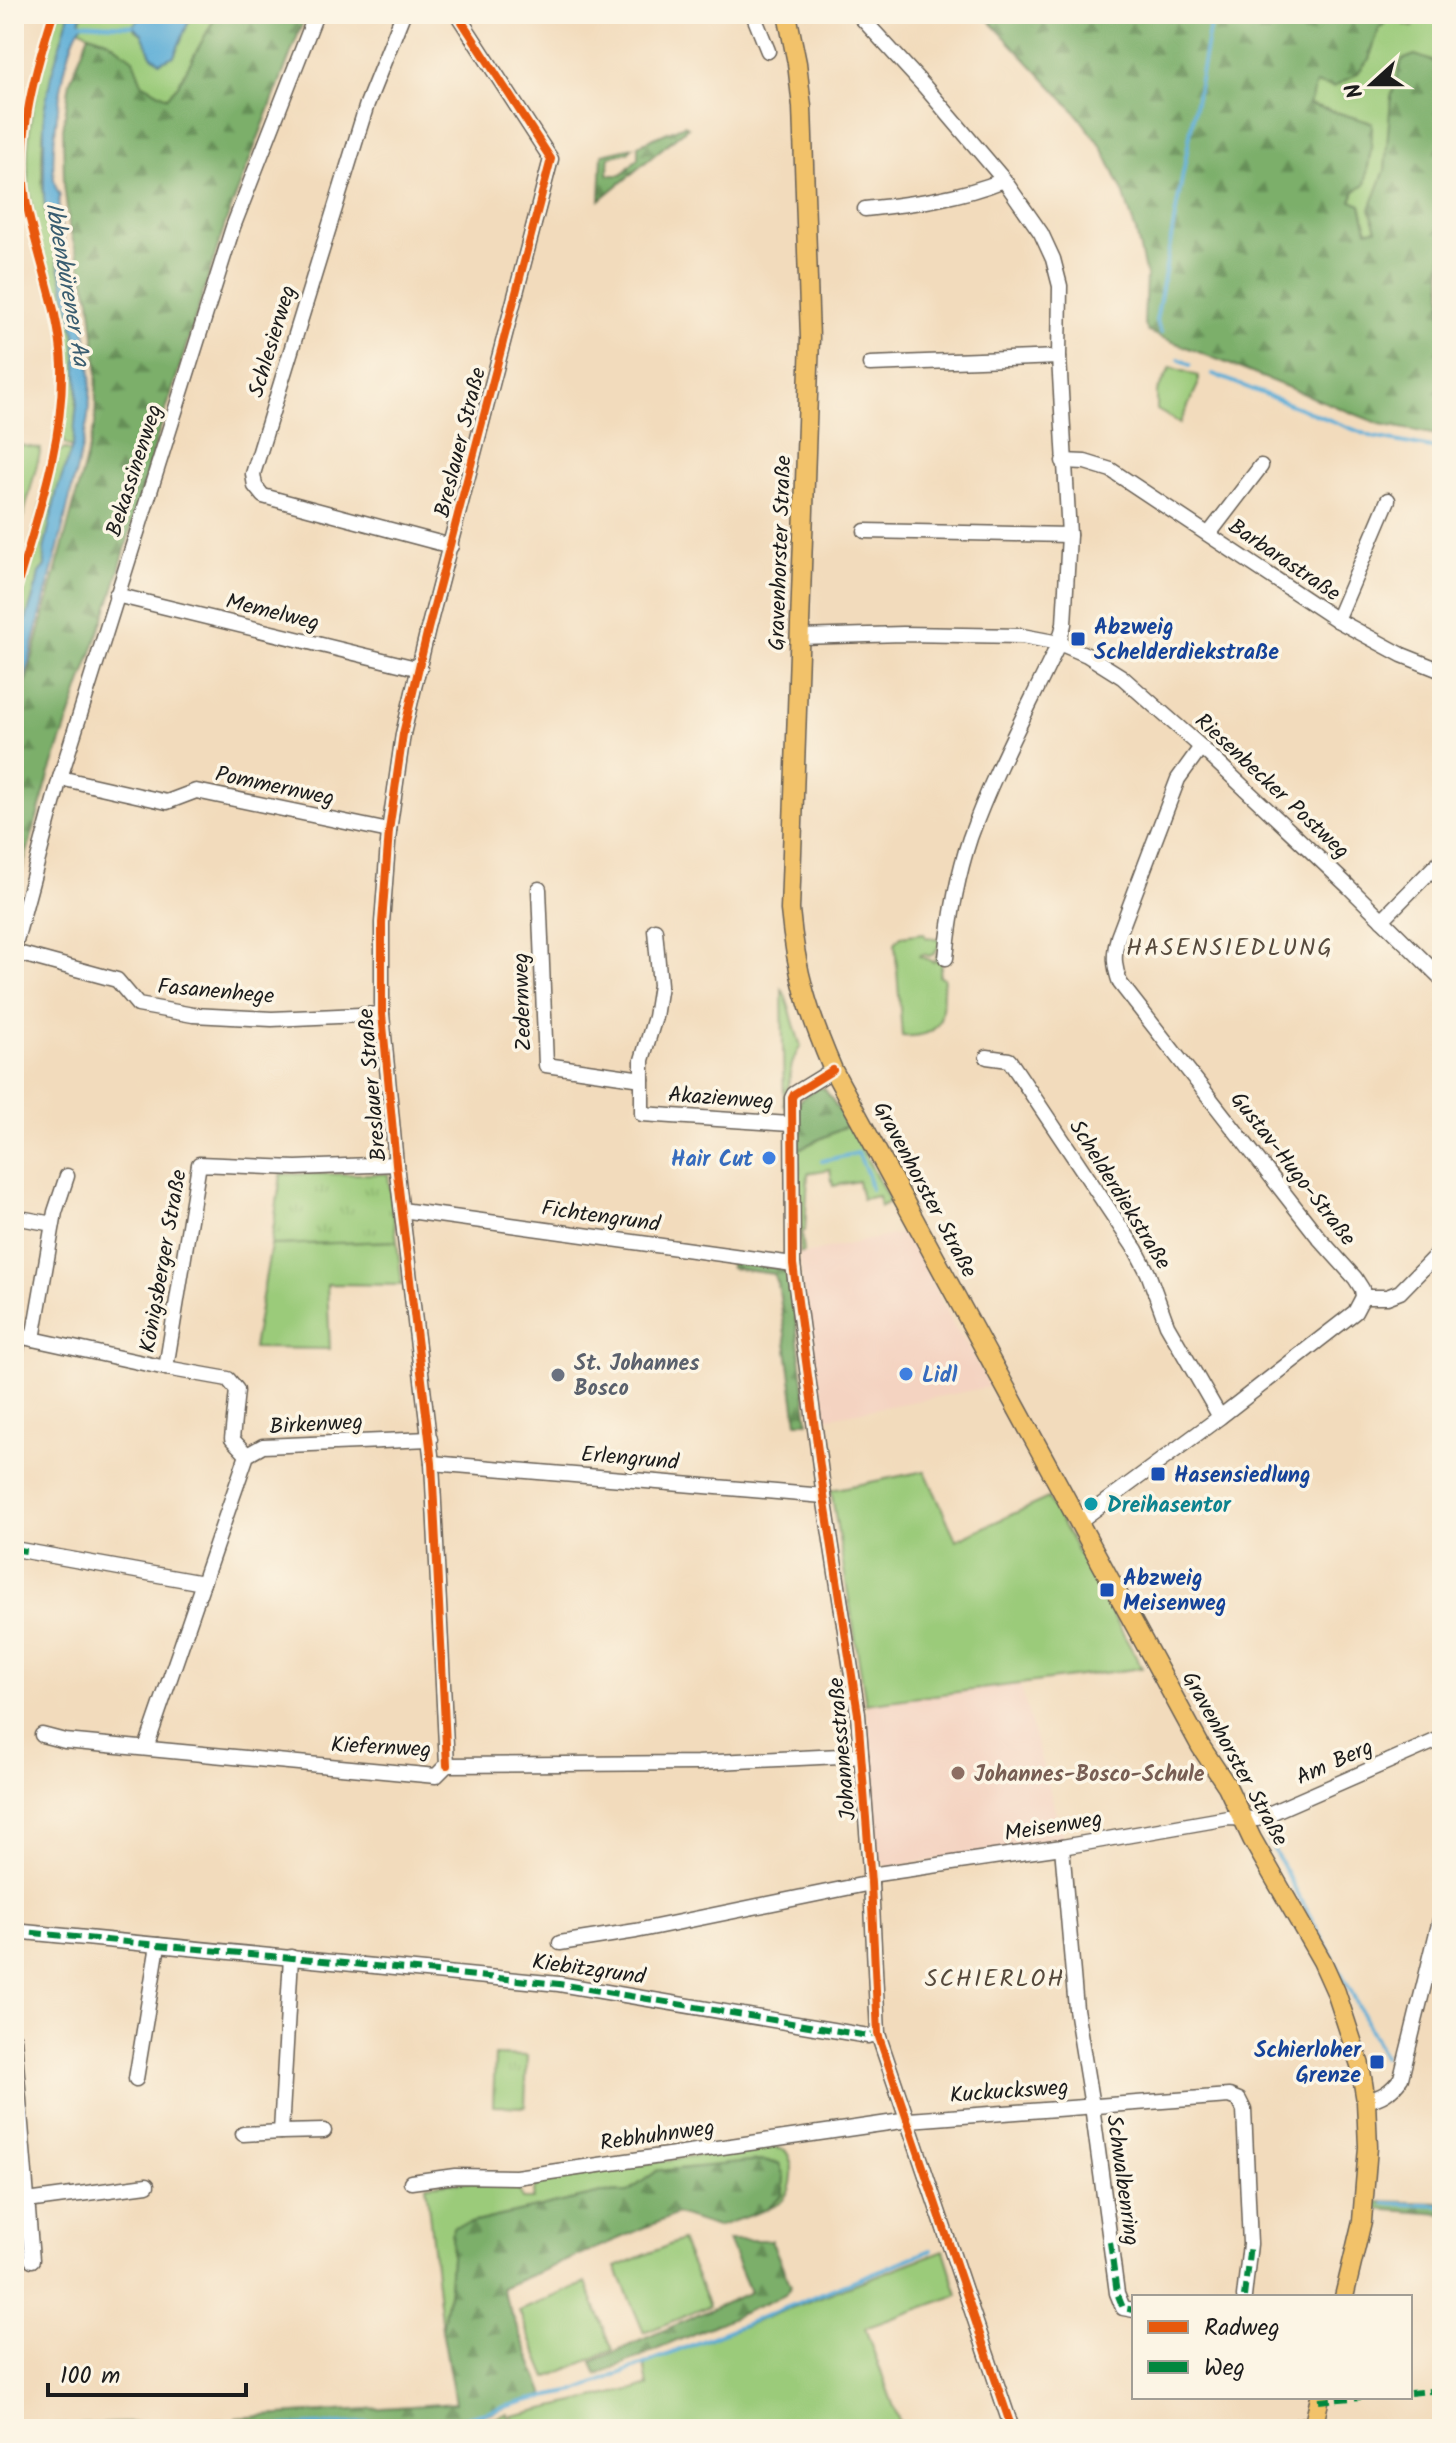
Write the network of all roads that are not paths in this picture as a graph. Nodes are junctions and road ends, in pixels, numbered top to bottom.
1 (316, 14) edge
2 (403, 14) edge
3 (457, 14) edge
4 (753, 14) edge
5 (787, 14) edge
6 (858, 14) edge
7 (768, 51) dead end
8 (1004, 180) junction
9 (865, 209) dead end
10 (1059, 357) junction
11 (870, 364) dead end
12 (1063, 461) junction
13 (1261, 466) dead end
14 (1388, 500) dead end
15 (865, 531) dead end
16 (1209, 534) junction
17 (1069, 535) junction
18 (451, 546) junction
19 (116, 595) junction
20 (1337, 620) junction
21 (799, 637) junction
22 (1059, 643) junction
23 (420, 669) junction
24 (1442, 671) edge
25 (1201, 747) junction
26 (60, 778) junction
27 (389, 831) junction
28 (1442, 859) edge
29 (539, 889) dead end
30 (1382, 920) junction
31 (655, 930) dead end
32 (14, 950) edge
33 (946, 958) dead end
34 (1442, 979) edge
35 (382, 1014) junction
36 (987, 1057) dead end
37 (833, 1070) junction
38 (642, 1079) junction
39 (790, 1124) junction
40 (396, 1164) junction
41 (67, 1176) dead end
42 (402, 1210) junction
43 (14, 1217) edge
44 (53, 1224) junction
45 (1442, 1249) edge
46 (793, 1264) junction
47 (1363, 1297) junction
48 (22, 1337) edge
49 (14, 1367) edge
50 (166, 1368) junction
51 (1220, 1417) junction
52 (430, 1439) junction
53 (247, 1455) junction
54 (432, 1463) junction
55 (824, 1496) junction
56 (1078, 1522) junction
57 (14, 1549) edge
58 (203, 1583) junction
59 (42, 1735) dead end
60 (1442, 1738) edge
61 (146, 1748) junction
62 (861, 1755) junction
63 (447, 1765) junction
64 (1243, 1818) junction
65 (1062, 1847) junction
66 (871, 1879) junction
67 (1442, 1912) edge
68 (14, 1931) edge
69 (560, 1943) dead end
70 (158, 1945) junction
71 (291, 1957) junction
72 (878, 2034) junction
73 (14, 2038) edge
74 (136, 2079) dead end
75 (1366, 2101) junction
76 (1092, 2106) junction
77 (909, 2120) junction
78 (324, 2131) dead end
79 (281, 2132) junction
80 (243, 2134) dead end
81 (411, 2182) dead end
82 (147, 2185) dead end
83 (27, 2201) junction
84 (32, 2260) dead end
85 (1244, 2295) edge
86 (1344, 2295) edge
87 (1132, 2310) edge
88 (1320, 2399) edge
89 (1313, 2428) edge
90 (1012, 2429) edge
91 (1284, 2429) edge

1 - 19 street, Bekassinenweg
2 - 18 street, Schlesierweg
3 - 18 street, Breslauer Straße
4 - 7 street
5 - 21 main road, Gravenhorster Straße
6 - 8 street
8 - 9 street
8 - 10 street
10 - 11 street
10 - 12 street
12 - 16 street, Barbarastraße
12 - 17 street
13 - 16 street, Barbarastraße
14 - 20 street, Barbarastraße
15 - 17 street
16 - 20 street, Barbarastraße
17 - 22 street
18 - 23 street, Breslauer Straße
19 - 23 street, Memelweg
19 - 26 street, Bekassinenweg
20 - 24 street, Barbarastraße
21 - 22 street, Riesenbecker Postweg
21 - 37 main road, Gravenhorster Straße
22 - 25 street, Riesenbecker Postweg
22 - 33 street
23 - 27 street, Breslauer Straße
25 - 30 street, Riesenbecker Postweg
25 - 47 street, Gustav-Hugo-Straße
26 - 27 street, Pommernweg
26 - 32 street, Bekassinenweg
27 - 35 street, Breslauer Straße
28 - 30 street
29 - 38 street, Zedernweg
30 - 34 street, Riesenbecker Postweg
31 - 38 street, Akazienweg
32 - 35 street, Fasanenhege
35 - 40 street, Breslauer Straße
36 - 51 street, Schelderdiekstraße
37 - 39 street, Johannesstraße
37 - 56 main road, Gravenhorster Straße
38 - 39 street, Akazienweg
39 - 46 street, Johannesstraße
40 - 42 street, Breslauer Straße
40 - 50 street, Königsberger Straße
41 - 44 street
42 - 46 street, Fichtengrund
42 - 52 street, Breslauer Straße
43 - 44 street
44 - 48 street
45 - 47 street
46 - 55 street, Johannesstraße
47 - 51 street
48 - 49 street
48 - 50 street, Königsberger Straße
50 - 53 street, Königsberger Straße
51 - 56 street
52 - 53 street, Birkenweg
52 - 54 street, Breslauer Straße
53 - 58 street, Birkenweg
54 - 55 street, Erlengrund
54 - 63 street, Breslauer Straße
55 - 62 street, Johannesstraße
56 - 64 main road, Gravenhorster Straße
57 - 58 street
58 - 61 street, Birkenweg
59 - 61 street, Kiefernweg
60 - 64 street, Am Berg
61 - 63 street, Kiefernweg
62 - 63 street, Kiefernweg
62 - 66 street, Johannesstraße
64 - 65 street, Meisenweg
64 - 75 main road, Gravenhorster Straße
65 - 66 street, Meisenweg
65 - 76 street, Kuckucksweg
66 - 69 street, Meisenweg
66 - 72 street, Johannesstraße
67 - 75 street
68 - 70 street, Kiebitzgrund
70 - 71 street, Kiebitzgrund
70 - 74 street
71 - 72 street, Kiebitzgrund
71 - 79 street
72 - 77 street, Johannesstraße
73 - 83 street
75 - 86 main road, Gravenhorster Straße
76 - 77 street, Kuckucksweg
76 - 85 street, Schwalbenring
76 - 87 street, Schwalbenring
77 - 81 street, Rebhuhnweg
77 - 90 street, Johannesstraße
78 - 79 street
79 - 80 street
82 - 83 street
83 - 84 street
88 - 89 main road
89 - 91 street

